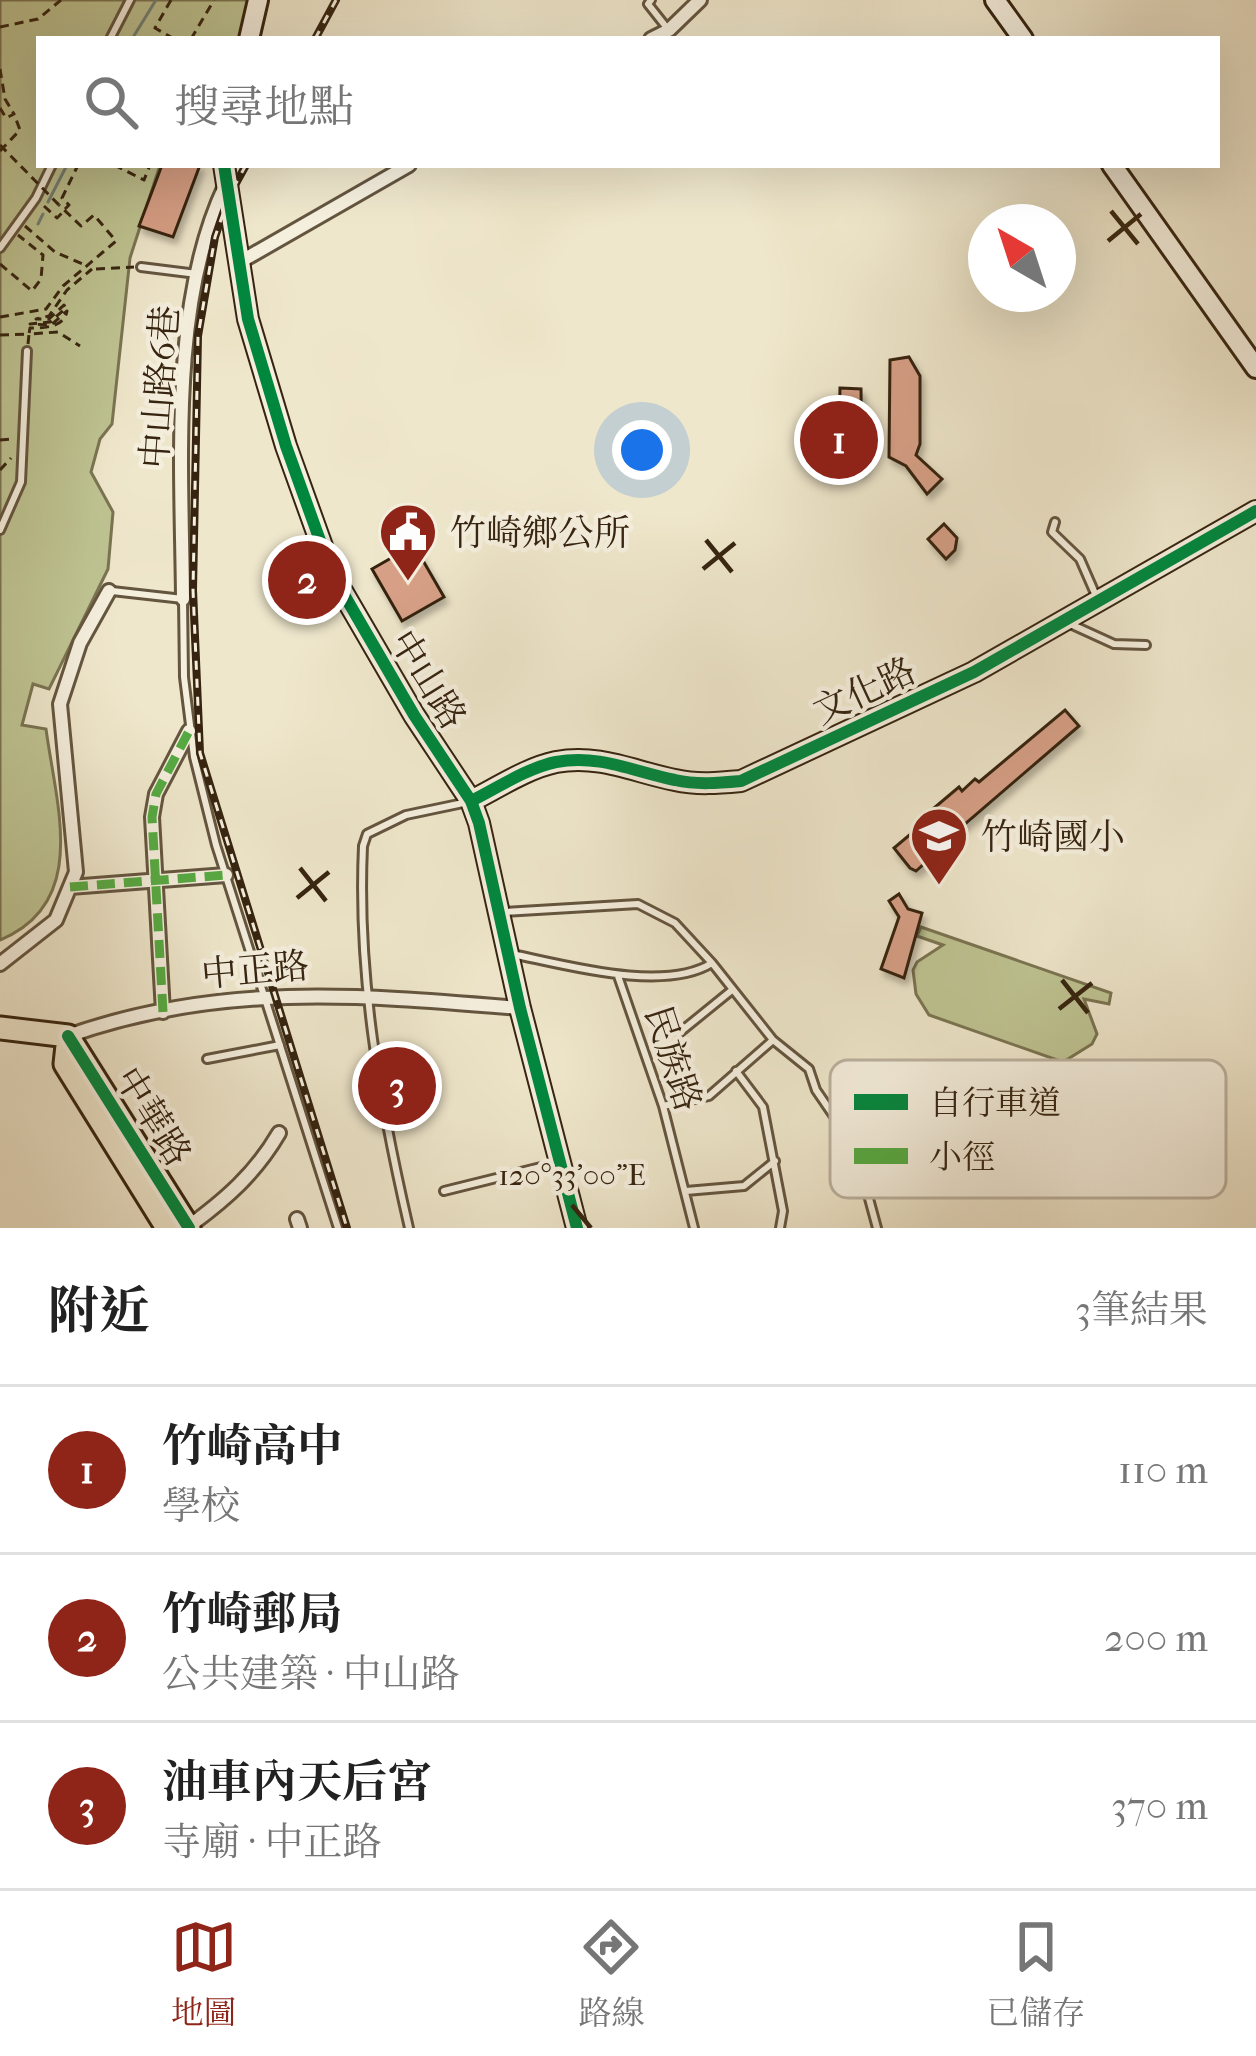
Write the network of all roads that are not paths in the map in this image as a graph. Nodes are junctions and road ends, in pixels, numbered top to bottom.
1 (130, 0) edge
2 (259, 0) edge
3 (651, 0) edge
4 (700, 0) edge
5 (995, 0) edge
6 (669, 30) junction
7 (112, 36) edge
8 (249, 36) edge
9 (657, 36) edge
10 (1021, 36) edge
11 (51, 168) edge
12 (377, 168) edge
13 (404, 168) edge
14 (1114, 168) edge
15 (225, 175) edge
16 (385, 178) junction
17 (0, 248) edge
18 (238, 263) junction
19 (141, 267) road end
20 (199, 274) junction
21 (28, 351) road end
22 (1256, 368) edge
23 (1256, 511) edge
24 (1055, 522) dead end
25 (0, 530) edge
26 (109, 591) joint
27 (183, 598) junction
28 (1098, 601) junction
29 (1064, 622) junction
30 (1146, 645) dead end
31 (190, 731) junction
32 (471, 801) junction
33 (226, 875) junction
34 (156, 881) junction
35 (70, 887) junction
36 (499, 912) junction
37 (508, 953) junction
38 (712, 963) junction
39 (0, 964) edge
40 (618, 976) junction
41 (733, 989) junction
42 (264, 995) junction
43 (367, 995) junction
44 (520, 1008) junction
45 (164, 1012) junction
46 (0, 1028) edge
47 (679, 1033) dead end
48 (68, 1036) junction
49 (773, 1040) junction
50 (280, 1045) junction
51 (207, 1059) dead end
52 (736, 1071) junction
53 (663, 1106) junction
54 (830, 1110) edge
55 (279, 1133) dead end
56 (775, 1161) junction
57 (562, 1162) junction
58 (444, 1191) dead end
59 (685, 1191) junction
60 (869, 1198) edge
61 (158, 1225) edge
62 (188, 1227) edge
63 (338, 1228) edge
64 (409, 1228) edge
65 (577, 1228) edge
66 (694, 1228) edge
67 (780, 1228) edge
68 (877, 1228) edge

1 - 7 lane
2 - 8 street
3 - 6 lane
4 - 6 street
5 - 10 street
6 - 9 street
11 - 17 lane
12 - 16 lane
13 - 16 street
14 - 22 street
15 - 18 street, 中山路
15 - 20 street, 中山路6巷
16 - 18 street
18 - 32 street, 中山路
19 - 20 lane
20 - 27 street, 中山路6巷
21 - 25 lane
23 - 28 street, 文化路
24 - 28 lane
26 - 27 lane
26 - 35 street
27 - 31 lane, 中山路6巷
28 - 29 street, 文化路
29 - 30 lane
29 - 32 street, 文化路
31 - 33 lane, 中山路6巷
31 - 34 street
32 - 36 street, 中山路
32 - 43 lane
33 - 34 street
33 - 42 lane, 中山路6巷
34 - 35 street
34 - 45 street
35 - 39 street
36 - 37 street, 中山路
36 - 38 lane
37 - 40 lane
37 - 44 street, 中山路
38 - 40 lane
38 - 41 lane
40 - 53 lane, 民族路
41 - 47 lane
41 - 49 lane
42 - 43 street, 中正路
42 - 45 street, 中正路
42 - 50 lane, 中山路6巷
43 - 44 street, 中正路
43 - 64 lane
44 - 57 street, 中山路
45 - 48 street, 中正路
46 - 48 main road, 中正路
48 - 61 main road, 中華路
48 - 62 main road, 中華路
49 - 52 lane
49 - 54 lane
50 - 51 lane
50 - 63 lane, 中山路6巷
52 - 53 lane
52 - 56 lane
53 - 59 lane, 民族路
55 - 62 street
56 - 59 lane
56 - 67 lane
57 - 58 lane
57 - 65 street, 中山路
59 - 66 lane, 民族路
60 - 68 lane

